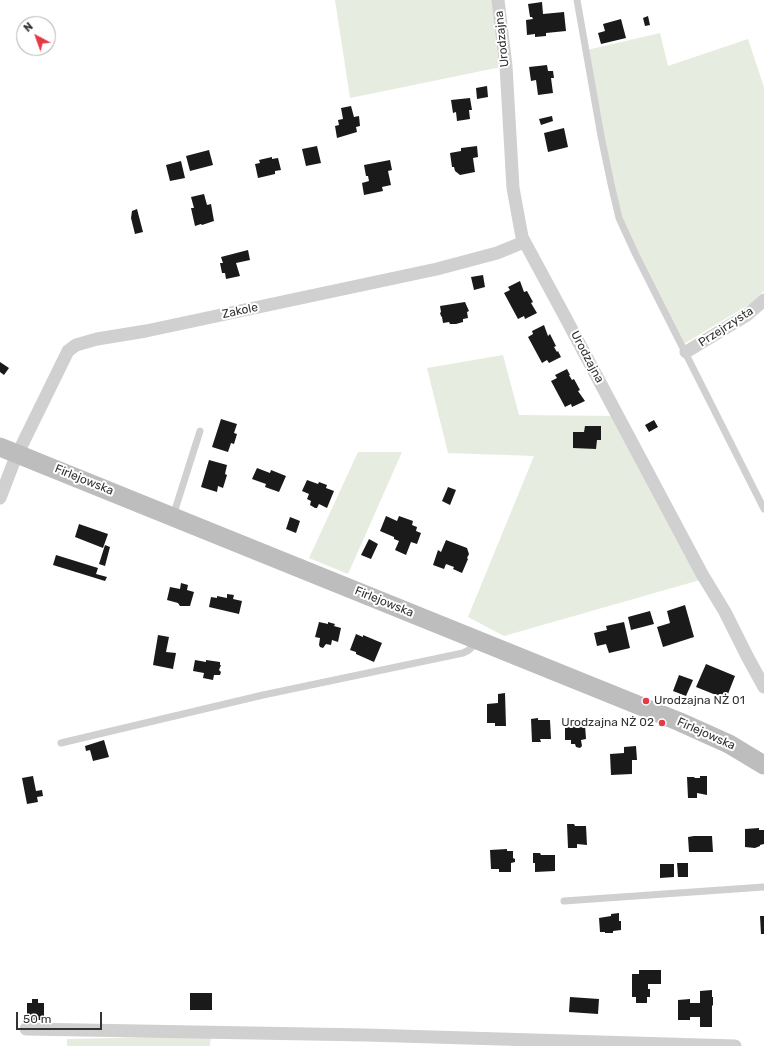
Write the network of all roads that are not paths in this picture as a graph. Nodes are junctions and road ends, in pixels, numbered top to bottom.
1 (498, 0) edge
2 (577, 0) edge
3 (524, 242) junction
4 (764, 300) edge
5 (686, 352) junction
6 (200, 431) dead end
7 (0, 447) edge
8 (18, 454) junction
9 (0, 498) edge
10 (764, 509) edge
11 (172, 516) junction
12 (478, 640) junction
13 (764, 687) edge
14 (61, 743) dead end
15 (764, 765) edge
16 (764, 887) edge
17 (564, 901) dead end
18 (26, 1029) dead end
19 (735, 1046) edge

1 - 3 street, Urodzajna
2 - 5 lane
3 - 8 street, Zakole
3 - 13 street, Urodzajna
4 - 5 street, Przejrzysta
5 - 10 lane
6 - 11 lane
7 - 8 street, Firlejowska
8 - 9 street, Zakole
8 - 11 street, Firlejowska
11 - 12 street, Firlejowska
12 - 14 lane
12 - 15 street, Firlejowska
16 - 17 lane
18 - 19 street

